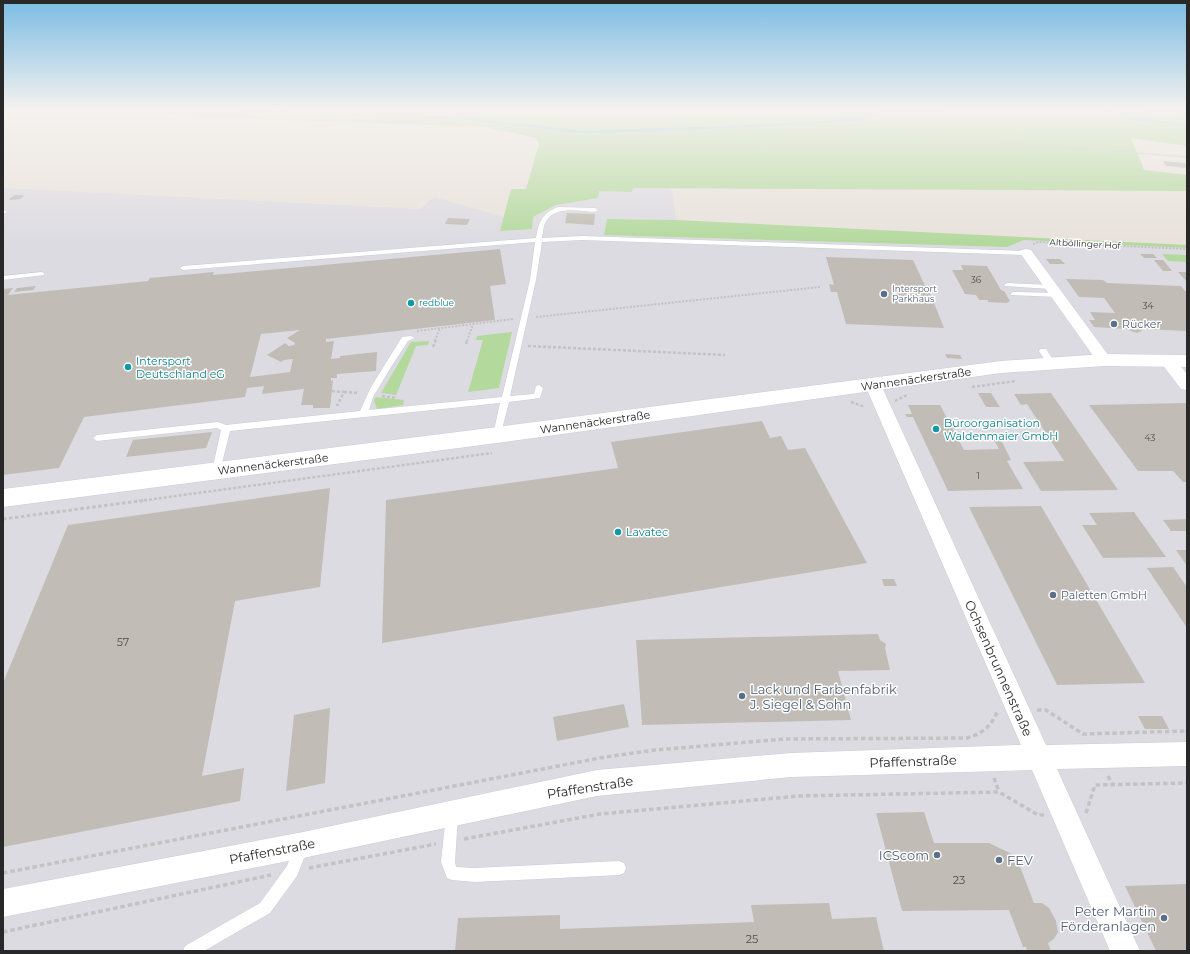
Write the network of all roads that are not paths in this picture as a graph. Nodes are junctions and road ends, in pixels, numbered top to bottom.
1 (595, 210) dead end
2 (539, 240) junction
3 (1026, 253) joint
4 (183, 268) dead end
5 (42, 274) dead end
6 (3, 278) edge
7 (1007, 285) dead end
8 (1054, 291) junction
9 (1013, 294) dead end
10 (410, 338) dead end
11 (1104, 360) junction
12 (1167, 360) junction
13 (1187, 361) edge
14 (1187, 384) edge
15 (873, 385) junction
16 (539, 388) dead end
17 (505, 398) junction
18 (364, 414) junction
19 (226, 428) junction
20 (97, 438) dead end
21 (497, 444) junction
22 (216, 471) junction
23 (3, 498) edge
24 (1187, 754) edge
25 (1039, 757) junction
26 (452, 813) junction
27 (303, 845) junction
28 (619, 868) dead end
29 (3, 903) edge
30 (190, 951) edge
31 (1124, 951) edge

1 - 2 lane
2 - 3 lane
2 - 4 lane
2 - 17 lane
3 - 8 street
5 - 6 lane
7 - 8 lane
8 - 9 lane
8 - 11 street
10 - 18 lane
11 - 12 street, Wannenäckerstraße
11 - 15 street, Wannenäckerstraße
12 - 13 street, Wannenäckerstraße
12 - 14 street
15 - 21 street, Wannenäckerstraße
15 - 25 street, Ochsenbrunnenstraße
16 - 17 lane
17 - 18 lane
17 - 21 lane
18 - 19 lane
19 - 20 lane
19 - 22 lane
21 - 22 street, Wannenäckerstraße
22 - 23 street, Wannenäckerstraße
24 - 25 street, Pfaffenstraße
25 - 26 street, Pfaffenstraße
25 - 31 street, Ochsenbrunnenstraße
26 - 27 street, Pfaffenstraße
26 - 28 lane
27 - 29 street, Pfaffenstraße
27 - 30 lane

